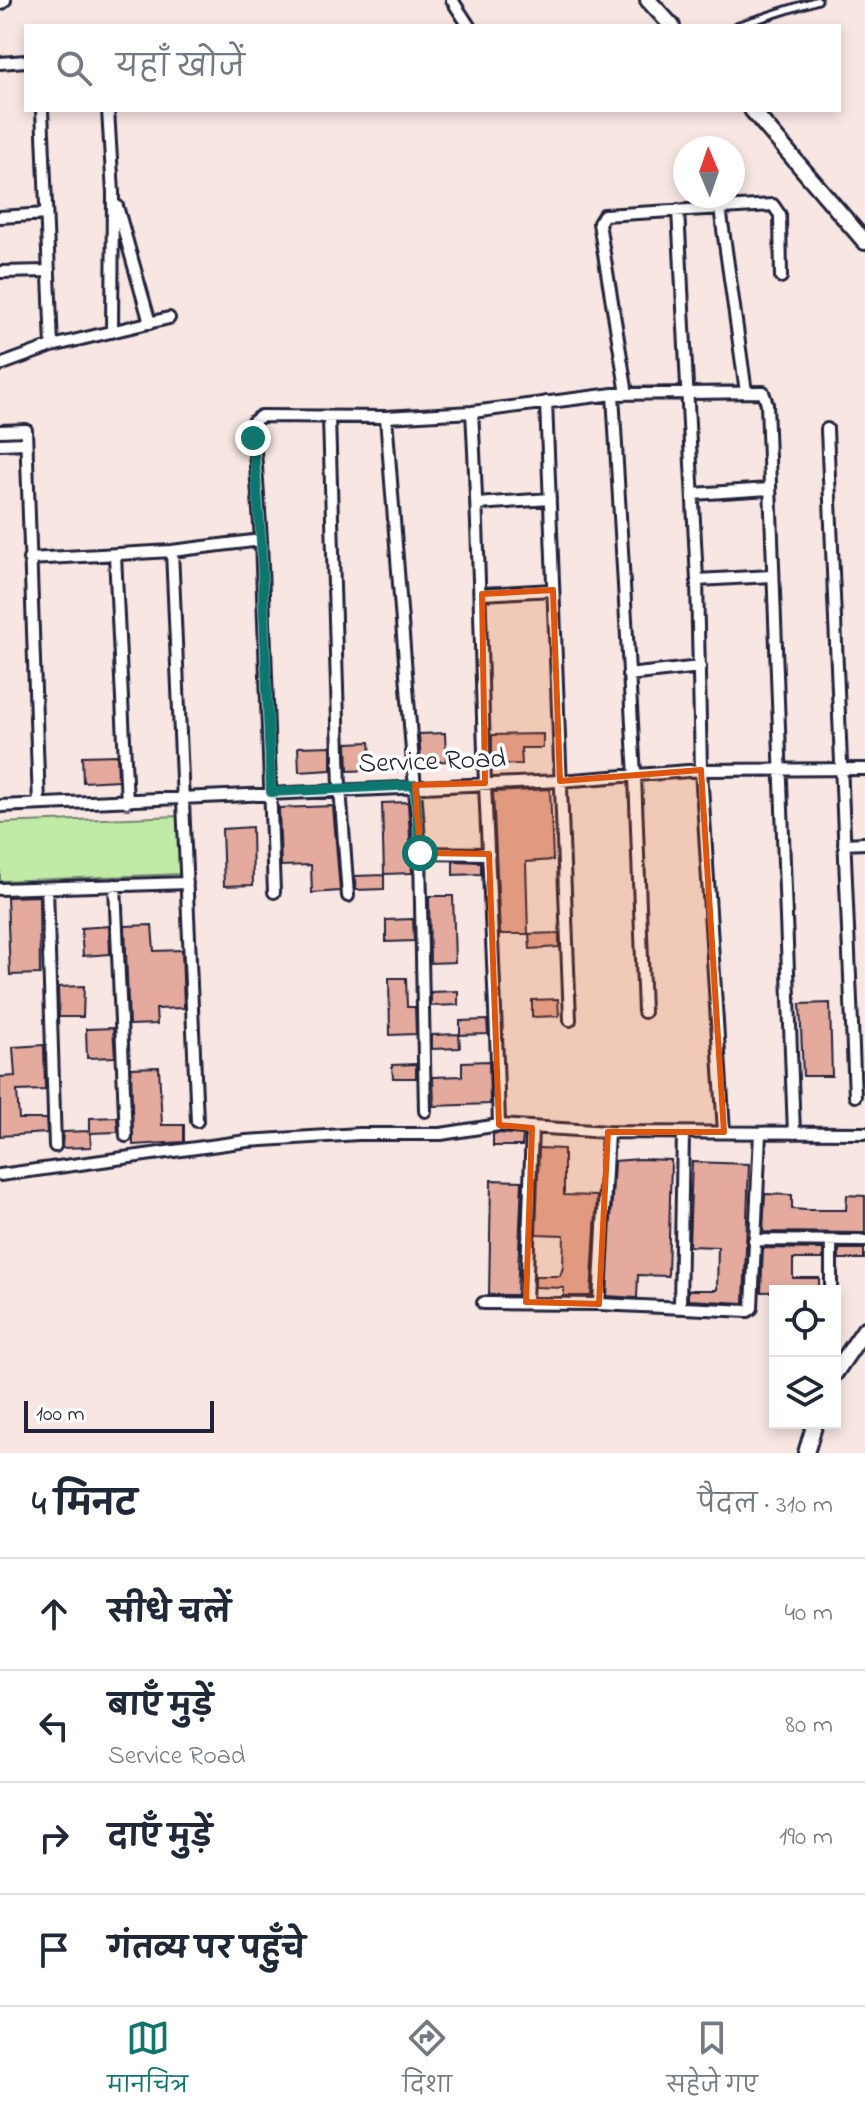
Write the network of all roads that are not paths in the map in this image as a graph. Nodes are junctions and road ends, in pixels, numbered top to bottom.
1 (452, 0) edge
2 (648, 0) edge
3 (818, 0) edge
4 (468, 24) edge
5 (670, 24) edge
6 (742, 24) edge
7 (24, 61) edge
8 (0, 63) edge
9 (42, 112) edge
10 (108, 112) edge
11 (754, 112) edge
12 (113, 193) junction
13 (745, 207) edge
14 (720, 208) joint
15 (678, 210) junction
16 (46, 214) junction
17 (0, 217) edge
18 (865, 242) edge
19 (49, 271) junction
20 (0, 272) edge
21 (781, 277) dead end
22 (169, 318) dead end
23 (150, 323) junction
24 (112, 332) junction
25 (52, 346) junction
26 (0, 365) edge
27 (746, 392) junction
28 (688, 393) junction
29 (613, 394) junction
30 (627, 394) junction
31 (546, 402) junction
32 (472, 412) junction
33 (386, 417) junction
34 (329, 418) junction
35 (827, 429) dead end
36 (0, 431) edge
37 (26, 443) junction
38 (0, 444) edge
39 (769, 489) junction
40 (693, 494) junction
41 (550, 499) junction
42 (477, 504) junction
43 (261, 540) junction
44 (172, 551) junction
45 (115, 555) junction
46 (29, 559) junction
47 (772, 576) junction
48 (697, 580) junction
49 (553, 590) junction
50 (482, 594) junction
51 (700, 667) junction
52 (628, 675) junction
53 (780, 767) junction
54 (865, 769) edge
55 (701, 770) junction
56 (840, 770) junction
57 (635, 776) junction
58 (560, 781) junction
59 (485, 783) junction
60 (415, 785) junction
61 (340, 788) junction
62 (271, 792) junction
63 (183, 795) junction
64 (127, 802) junction
65 (39, 804) junction
66 (0, 806) edge
67 (865, 843) edge
68 (844, 844) junction
69 (420, 853) junction
70 (489, 854) junction
71 (187, 883) junction
72 (115, 885) junction
73 (47, 888) junction
74 (0, 889) edge
75 (274, 892) dead end
76 (348, 896) dead end
77 (644, 1012) dead end
78 (570, 1020) dead end
79 (855, 1096) dead end
80 (425, 1111) dead end
81 (197, 1121) dead end
82 (499, 1125) junction
83 (532, 1128) junction
84 (608, 1132) junction
85 (724, 1132) junction
86 (683, 1133) junction
87 (760, 1133) junction
88 (794, 1133) junction
89 (865, 1133) edge
90 (126, 1136) dead end
91 (55, 1146) dead end
92 (0, 1175) edge
93 (754, 1240) junction
94 (831, 1241) junction
95 (865, 1241) edge
96 (831, 1285) edge
97 (526, 1302) junction
98 (483, 1303) dead end
99 (599, 1304) junction
100 (680, 1307) junction
101 (865, 1329) edge
102 (841, 1364) edge
103 (813, 1429) edge
104 (806, 1453) edge

1 - 4 street
2 - 5 street
3 - 6 lane
7 - 8 street
9 - 16 street
10 - 12 street
11 - 18 street
12 - 23 street
12 - 24 street
13 - 21 street
14 - 15 street
14 - 27 street
15 - 28 street
15 - 30 street
16 - 17 street
16 - 19 street
19 - 20 street
19 - 25 street
22 - 23 street
23 - 24 street
24 - 25 street
25 - 26 street
27 - 28 street
27 - 39 street
28 - 30 street
28 - 40 street
29 - 30 street
29 - 31 street
29 - 52 street
31 - 32 street
31 - 41 street
32 - 33 street
32 - 42 street
33 - 34 street
33 - 60 street
34 - 43 street
34 - 61 street
35 - 56 street
36 - 37 street
37 - 38 street
37 - 46 street
39 - 40 street
39 - 47 street
40 - 48 street
41 - 42 street
41 - 49 street
42 - 50 street
43 - 44 street
43 - 62 street
44 - 45 street
44 - 63 street
45 - 46 street
45 - 64 street
46 - 65 street
47 - 48 street
47 - 53 street
48 - 51 street
49 - 50 street
49 - 58 street
50 - 59 street
51 - 52 street
51 - 55 street
52 - 57 street
53 - 55 street, Service Road
53 - 56 street, Service Road
53 - 88 street
54 - 56 street, Service Road
55 - 57 street, Service Road
55 - 85 street
56 - 68 street
57 - 58 street, Service Road
57 - 77 street
58 - 59 street, Service Road
58 - 78 street
59 - 60 street, Service Road
59 - 70 street
60 - 61 street, Service Road
60 - 69 street
61 - 62 street, Service Road
61 - 76 street
62 - 63 street, Service Road
62 - 75 street
63 - 64 street, Service Road
63 - 71 street
64 - 65 street, Service Road
65 - 66 street, Service Road
67 - 68 street
68 - 79 street
69 - 70 street
69 - 80 street
70 - 82 street
71 - 72 street
71 - 81 street
72 - 73 street
72 - 90 street
73 - 74 street
73 - 91 street
82 - 83 street
82 - 92 street
83 - 84 street
83 - 97 street
84 - 86 street
84 - 99 street
85 - 86 street
85 - 87 street
86 - 100 street
87 - 88 street
87 - 93 street
88 - 89 street
93 - 94 street
93 - 100 street
94 - 95 street
94 - 96 street
97 - 98 street
97 - 99 street
99 - 100 street
101 - 102 street
103 - 104 street

